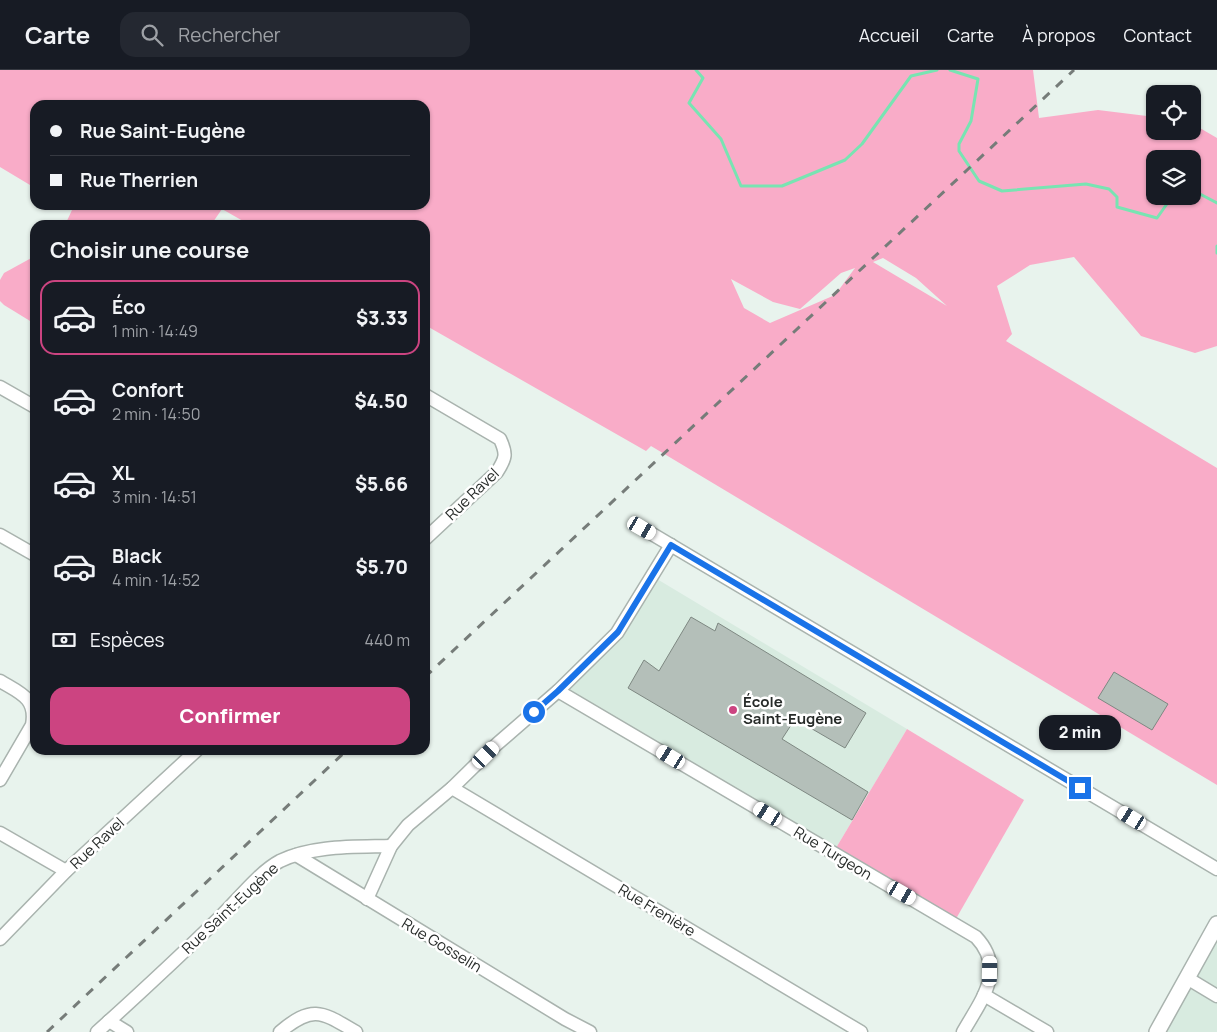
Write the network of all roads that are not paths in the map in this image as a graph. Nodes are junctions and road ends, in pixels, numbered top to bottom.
1 (0, 387) edge
2 (430, 398) edge
3 (30, 404) edge
4 (642, 528) dead end
5 (430, 534) edge
6 (0, 535) edge
7 (671, 545) junction
8 (30, 552) edge
9 (0, 681) edge
10 (558, 691) junction
11 (30, 705) edge
12 (30, 728) edge
13 (192, 755) edge
14 (0, 780) edge
15 (452, 788) junction
16 (0, 833) edge
17 (392, 846) junction
18 (296, 855) junction
19 (1217, 869) edge
20 (66, 872) junction
21 (367, 899) junction
22 (1217, 924) edge
23 (0, 939) edge
24 (1187, 978) junction
25 (984, 995) junction
26 (1217, 996) edge
27 (109, 1021) junction
28 (97, 1032) edge
29 (127, 1032) edge
30 (280, 1032) edge
31 (356, 1032) edge
32 (590, 1032) edge
33 (861, 1032) edge
34 (963, 1032) edge
35 (1047, 1032) edge
36 (1156, 1032) edge

1 - 3 street
2 - 5 street, Rue Ravel
4 - 7 street
6 - 8 street
7 - 10 street
7 - 19 street
9 - 11 street
10 - 15 street
10 - 25 street, Rue Turgeon
12 - 14 street
13 - 20 street, Rue Ravel
15 - 17 street
15 - 33 street, Rue Frenière
16 - 20 street
17 - 18 street, Rue Saint-Eugène
17 - 21 street
18 - 21 street, Rue Gosselin
18 - 27 street, Rue Saint-Eugène
20 - 23 street, Rue Ravel
21 - 32 street, Rue Gosselin
22 - 24 street
24 - 26 street
24 - 36 street
25 - 34 street, Rue Turgeon
25 - 35 street
27 - 28 street, Rue Saint-Eugène
27 - 29 street
30 - 31 street

